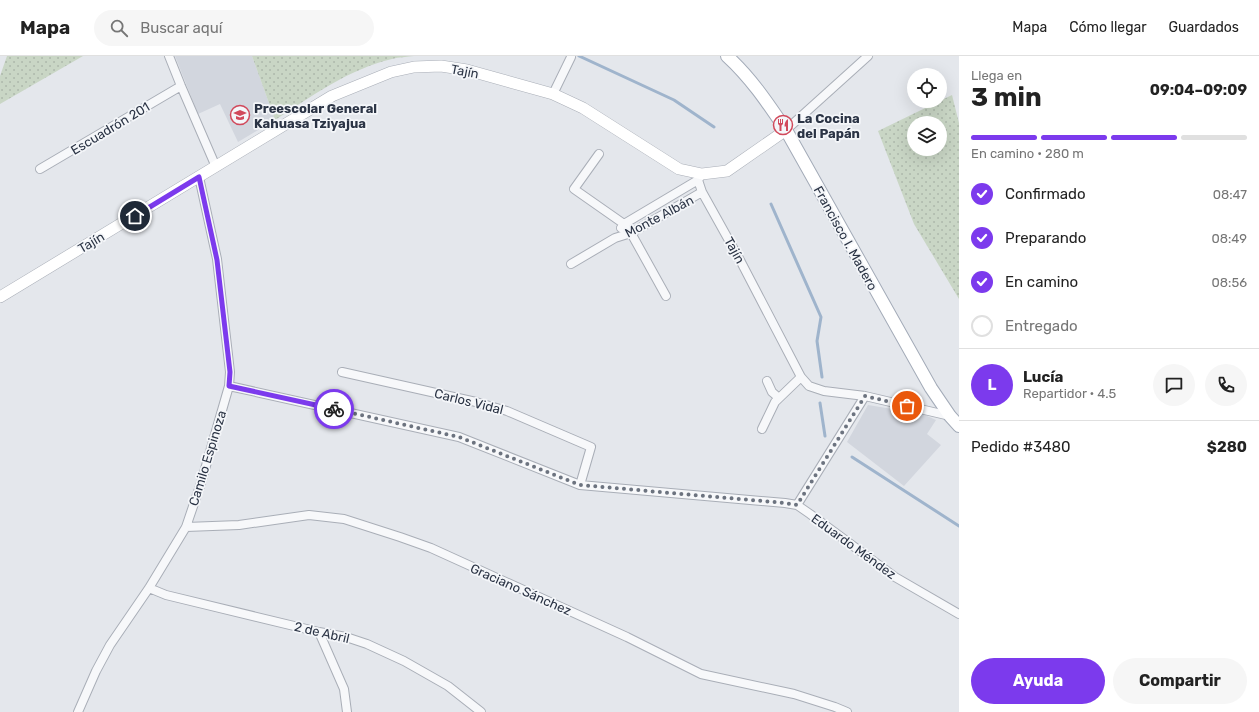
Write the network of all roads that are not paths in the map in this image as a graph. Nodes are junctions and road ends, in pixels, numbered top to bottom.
1 (169, 56) edge
2 (726, 56) edge
3 (868, 56) edge
4 (571, 57) dead end
5 (180, 86) junction
6 (553, 94) junction
7 (786, 130) junction
8 (599, 154) dead end
9 (216, 167) junction
10 (40, 169) dead end
11 (199, 177) junction
12 (700, 177) junction
13 (702, 192) junction
14 (660, 203) junction
15 (664, 214) junction
16 (624, 224) junction
17 (631, 233) junction
18 (615, 238) junction
19 (571, 264) dead end
20 (666, 296) dead end
21 (0, 297) edge
22 (342, 372) dead end
23 (801, 377) junction
24 (767, 381) dead end
25 (229, 386) junction
26 (865, 396) junction
27 (778, 398) junction
28 (950, 416) junction
29 (959, 426) edge
30 (762, 429) dead end
31 (580, 485) junction
32 (797, 505) junction
33 (186, 527) junction
34 (149, 588) junction
35 (959, 614) edge
36 (319, 632) junction
37 (834, 709) edge
38 (78, 712) edge
39 (347, 712) edge
40 (481, 712) edge
41 (847, 712) edge

1 - 5 street
2 - 7 main road, Francisco I. Madero
3 - 7 street, Monte Albán
4 - 6 street
5 - 9 street
5 - 10 street, Escuadrón 201
6 - 9 main road, Tajín
6 - 12 main road, Tajín
7 - 12 main road, Monte Albán
7 - 28 main road, Francisco I. Madero
8 - 16 street
9 - 11 main road, Tajín
11 - 21 main road, Tajín
11 - 25 street, Camilo Espinoza
12 - 13 street, Tajín
12 - 14 street, Monte Albán
13 - 15 street, Monte Albán
13 - 23 street, Tajín
14 - 15 street
14 - 16 street, Monte Albán
15 - 17 street, Monte Albán
16 - 17 street
16 - 18 street, Monte Albán
17 - 18 street, Monte Albán
17 - 20 street
18 - 19 street, Monte Albán
22 - 31 street, Carlos Vidal
23 - 26 street, Tajín
23 - 27 street
24 - 27 street
25 - 31 street, Eduardo Méndez
25 - 33 street, Camilo Espinoza
26 - 28 street
26 - 32 street
27 - 30 street
28 - 29 main road, Francisco I. Madero
31 - 32 street, Eduardo Méndez
32 - 35 street, Eduardo Méndez
33 - 34 street, Camilo Espinoza
33 - 37 street, Graciano Sánchez
34 - 36 street, 2 de Abril
34 - 38 street, Camilo Espinoza
36 - 39 street
36 - 40 street, 2 de Abril
37 - 41 street, Graciano Sánchez

